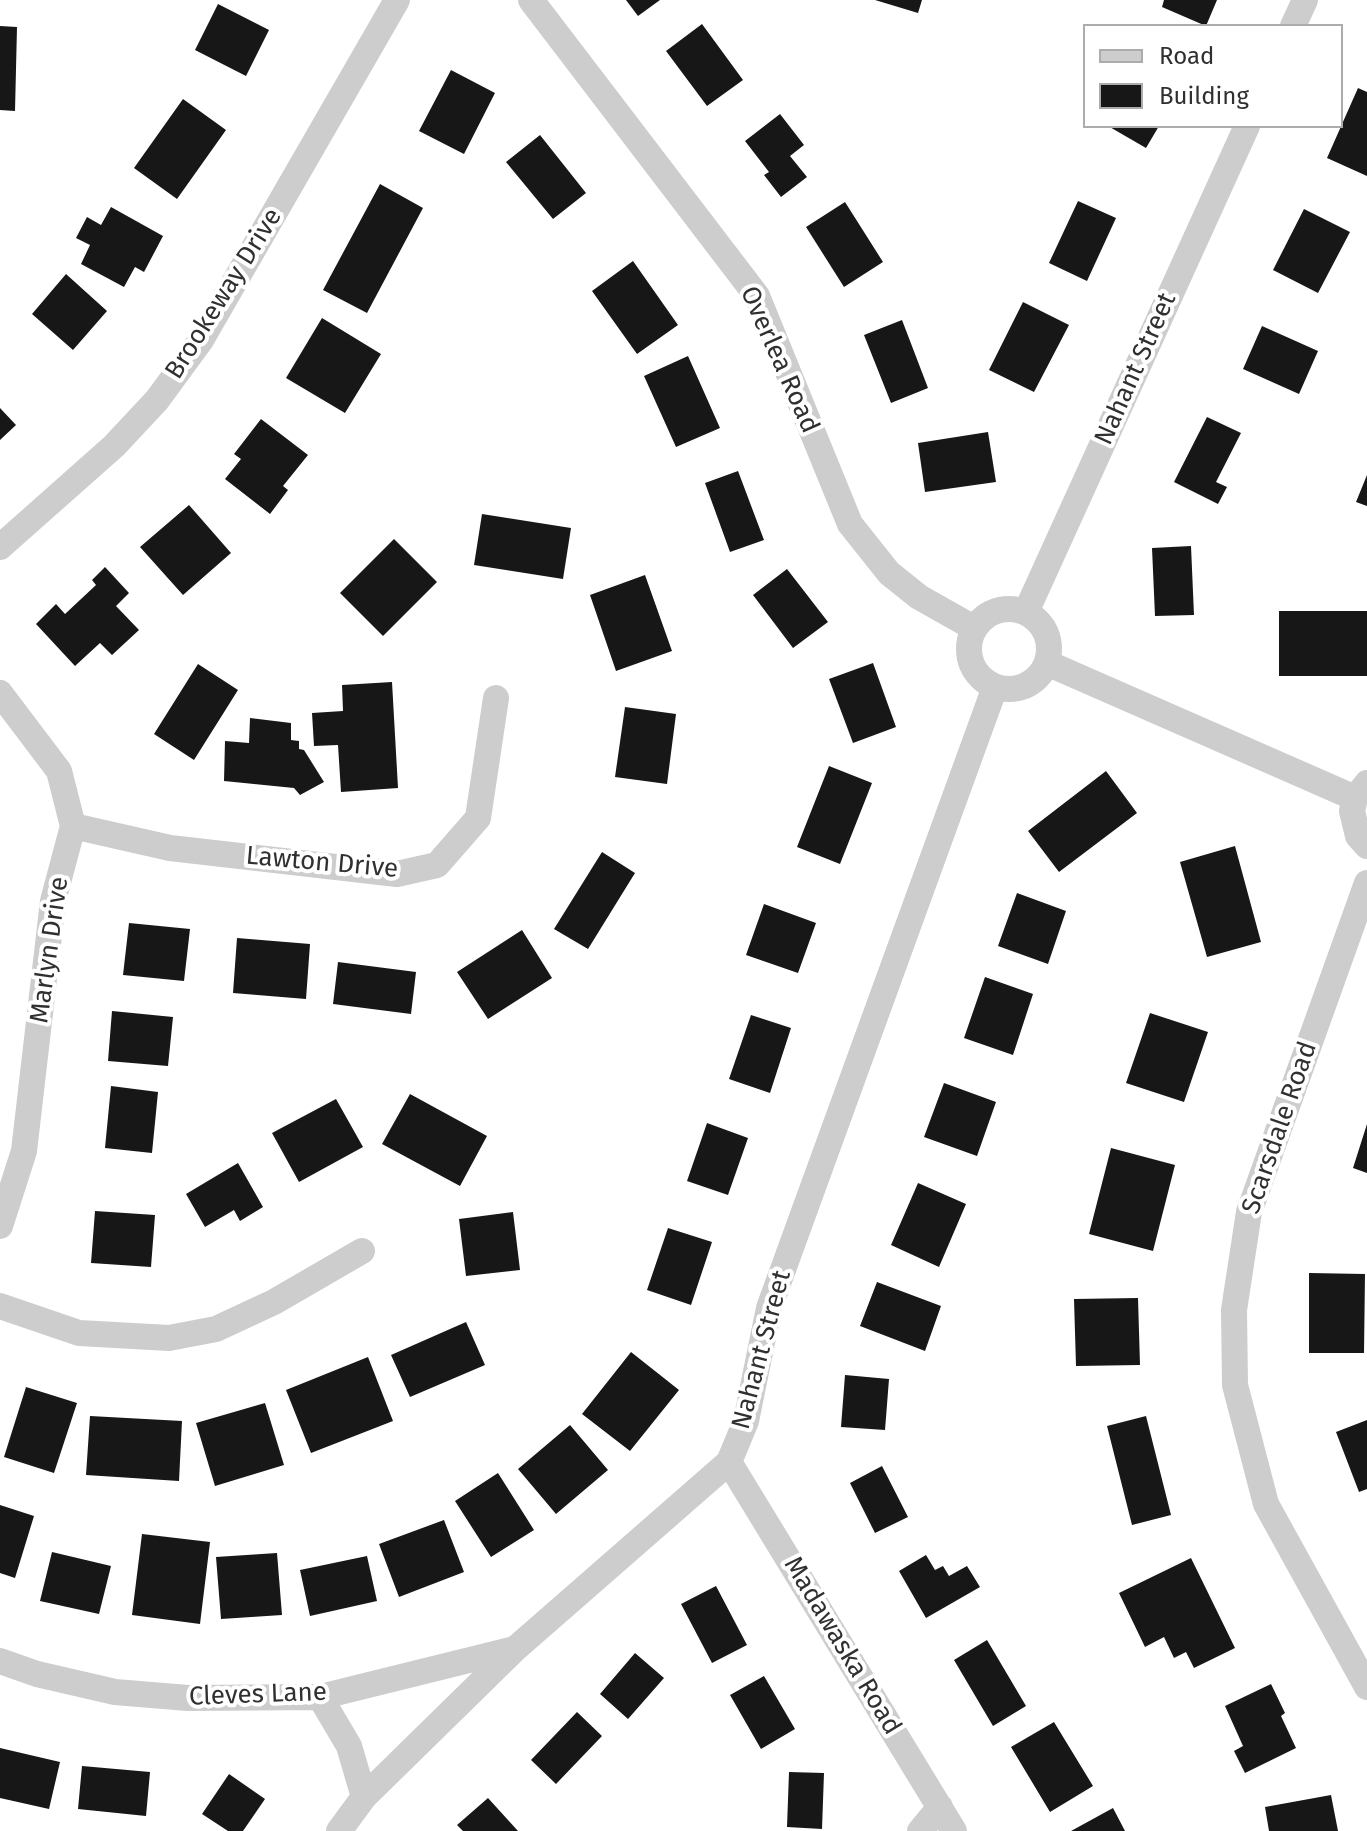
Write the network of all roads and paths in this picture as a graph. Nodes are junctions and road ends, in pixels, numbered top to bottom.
1 (397, 0) edge
2 (531, 0) edge
3 (1305, 0) edge
4 (1294, 24) edge
5 (1246, 128) edge
6 (0, 547) edge
7 (1026, 612) junction
8 (974, 628) junction
9 (1047, 663) junction
10 (995, 687) junction
11 (0, 693) edge
12 (496, 698) dead end
13 (1361, 790) edge
14 (73, 826) junction
15 (1367, 846) edge
16 (1367, 883) edge
17 (0, 1226) edge
18 (362, 1251) dead end
19 (0, 1306) edge
20 (729, 1462) junction
21 (515, 1649) junction
22 (0, 1661) edge
23 (1367, 1687) edge
24 (320, 1697) junction
25 (364, 1797) junction
26 (940, 1807) junction
27 (339, 1831) edge
28 (920, 1831) edge
29 (954, 1831) edge

1 - 6 street, Brookeway Drive
2 - 8 street, Overlea Road
3 - 4 street
5 - 7 street, Nahant Street
7 - 8 street
7 - 9 street
8 - 10 street
9 - 10 street
9 - 13 street
10 - 20 street, Nahant Street
11 - 14 street, Marlyn Drive
12 - 14 street, Lawton Drive
13 - 15 street
14 - 17 street, Marlyn Drive
16 - 23 street, Scarsdale Road
18 - 19 street
20 - 21 street, Nahant Street
20 - 26 street, Madawaska Road
21 - 24 street, Cleves Lane
21 - 25 street, Nahant Street
22 - 24 street, Cleves Lane
24 - 25 street
25 - 27 street, Nahant Street
26 - 28 street
26 - 29 street, Madawaska Road

